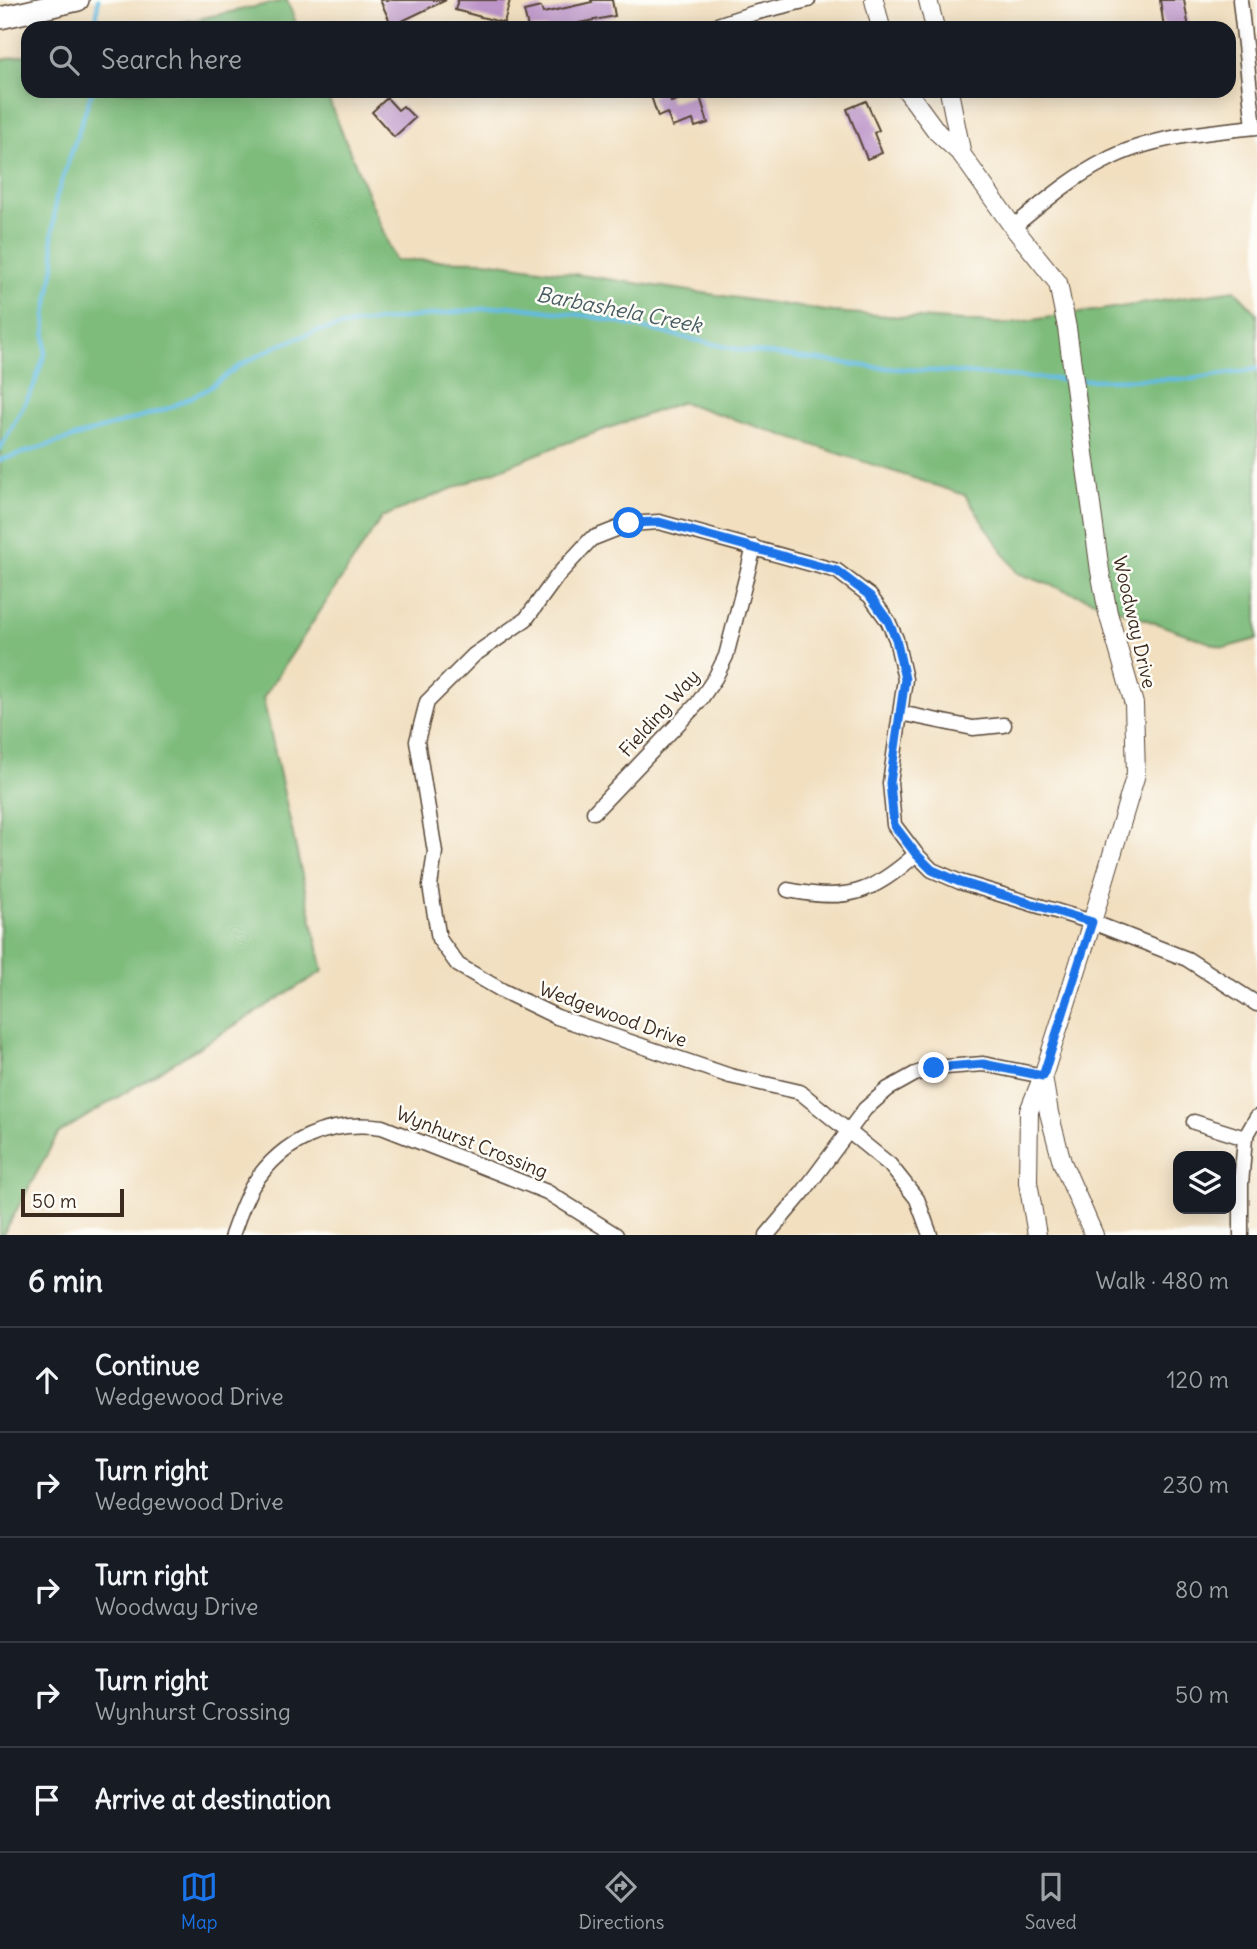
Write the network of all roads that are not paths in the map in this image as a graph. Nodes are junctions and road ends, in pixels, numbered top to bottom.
1 (78, 0) edge
2 (808, 0) edge
3 (874, 0) edge
4 (928, 0) edge
5 (1240, 0) edge
6 (0, 18) edge
7 (729, 21) edge
8 (879, 21) edge
9 (933, 21) edge
10 (912, 98) edge
11 (950, 98) edge
12 (1256, 127) edge
13 (962, 155) junction
14 (1013, 227) junction
15 (754, 547) junction
16 (900, 713) junction
17 (1004, 725) dead end
18 (594, 812) dead end
19 (916, 854) junction
20 (788, 890) dead end
21 (1092, 922) junction
22 (1257, 1004) edge
23 (1043, 1076) junction
24 (1257, 1117) edge
25 (1194, 1122) dead end
26 (848, 1131) junction
27 (1245, 1138) junction
28 (232, 1235) edge
29 (616, 1235) edge
30 (767, 1235) edge
31 (930, 1235) edge
32 (1037, 1235) edge
33 (1094, 1235) edge
34 (1241, 1235) edge

1 - 6 main road
2 - 7 street
3 - 8 street
4 - 9 street
5 - 12 street
10 - 13 street, Woodway Drive
11 - 13 street, Woodway Drive
12 - 14 street
13 - 14 street, Woodway Drive
14 - 21 street, Woodway Drive
15 - 16 street, Wedgewood Drive
15 - 18 street, Fielding Way
15 - 26 street, Wedgewood Drive
16 - 17 street
16 - 19 street, Wedgewood Drive
19 - 20 street
19 - 21 street, Wedgewood Drive
21 - 22 street, Wedgewood Drive
21 - 23 street, Woodway Drive
23 - 26 street
23 - 32 street, Woodway Drive
23 - 33 street, Woodway Drive
24 - 27 street
25 - 27 street
26 - 30 street
26 - 31 street, Wedgewood Drive
27 - 34 street
28 - 29 street, Wynhurst Crossing

